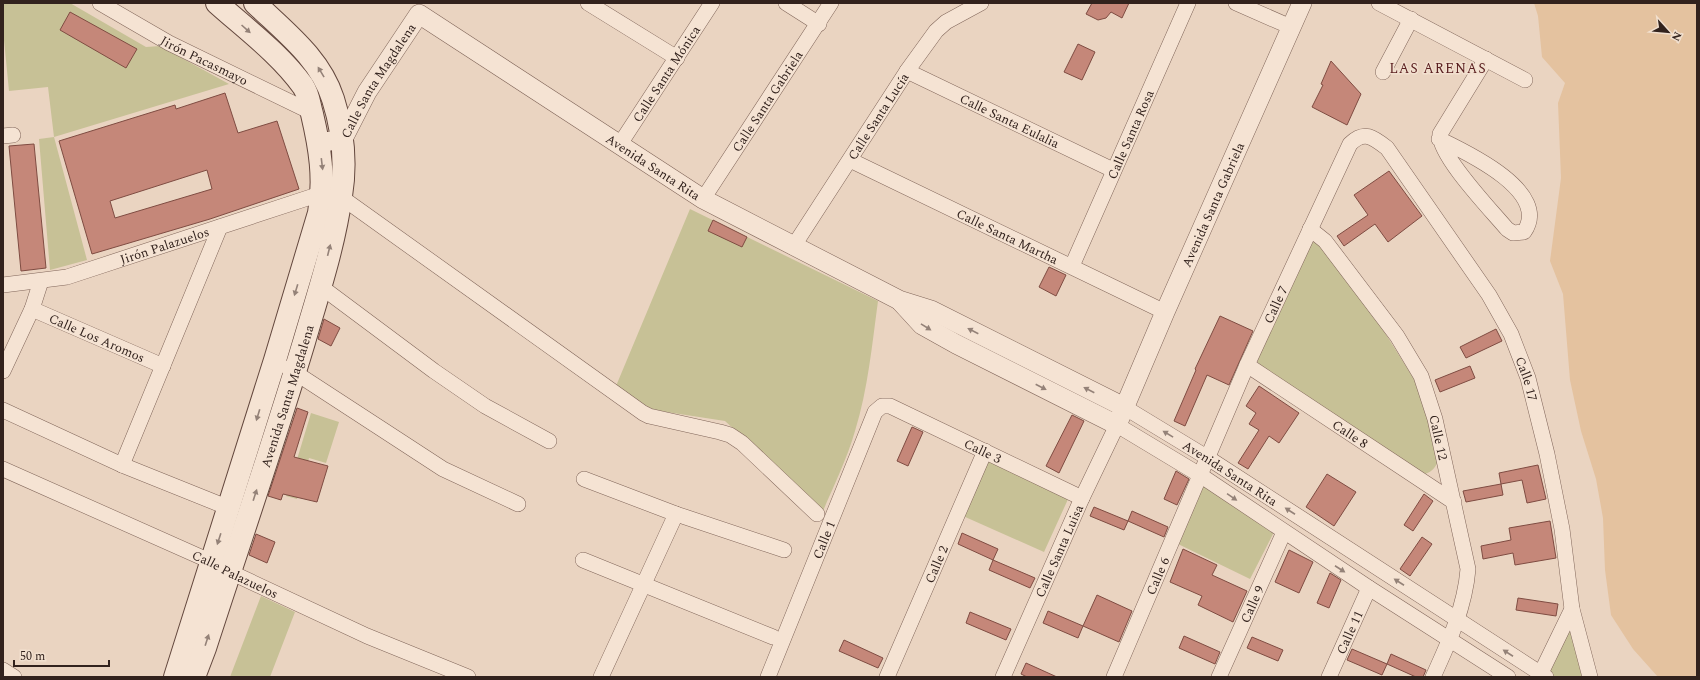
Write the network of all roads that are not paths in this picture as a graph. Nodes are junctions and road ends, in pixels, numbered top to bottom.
1 (100, 3) edge
2 (217, 3) edge
3 (255, 3) edge
4 (588, 3) edge
5 (712, 3) edge
6 (786, 3) edge
7 (831, 3) edge
8 (981, 3) edge
9 (1188, 3) edge
10 (1236, 3) edge
11 (1302, 3) edge
12 (1379, 3) edge
13 (423, 8) edge
14 (1411, 19) junction
15 (819, 24) junction
16 (1291, 27) junction
17 (677, 58) junction
18 (1486, 59) junction
19 (907, 71) junction
20 (1383, 72) dead end
21 (1525, 80) dead end
22 (367, 92) junction
23 (336, 108) junction
24 (311, 112) junction
25 (1357, 137) joint
26 (342, 139) junction
27 (1440, 139) junction
28 (319, 143) junction
29 (620, 144) junction
30 (850, 160) junction
31 (1113, 170) junction
32 (332, 195) junction
33 (703, 199) junction
34 (220, 227) junction
35 (1310, 229) junction
36 (793, 247) junction
37 (1072, 266) junction
38 (41, 281) junction
39 (3, 285) edge
40 (320, 286) junction
41 (899, 300) junction
42 (32, 309) junction
43 (1164, 312) junction
44 (275, 360) junction
45 (1247, 365) junction
46 (163, 366) junction
47 (3, 371) edge
48 (295, 373) junction
49 (882, 406) joint
50 (1124, 407) junction
51 (3, 410) edge
52 (1117, 425) junction
53 (549, 441) dead end
54 (985, 451) junction
55 (1208, 458) junction
56 (122, 465) junction
57 (1446, 467) junction
58 (3, 469) edge
59 (1200, 475) junction
60 (584, 479) dead end
61 (1422, 480) junction
62 (1082, 498) junction
63 (1454, 502) junction
64 (518, 504) dead end
65 (229, 508) junction
66 (676, 514) junction
67 (817, 514) dead end
68 (1284, 532) junction
69 (784, 550) dead end
70 (583, 560) dead end
71 (221, 567) junction
72 (643, 584) junction
73 (1369, 588) junction
74 (1572, 609) junction
75 (1457, 620) junction
76 (773, 637) dead end
77 (1450, 639) junction
78 (3, 670) edge
79 (1542, 676) edge
80 (14, 677) edge
81 (175, 677) edge
82 (194, 677) edge
83 (468, 677) edge
84 (601, 677) edge
85 (768, 677) edge
86 (887, 677) edge
87 (1003, 677) edge
88 (1114, 677) edge
89 (1219, 677) edge
90 (1329, 677) edge
91 (1433, 677) edge
92 (1508, 677) edge
93 (1590, 677) edge

1 - 24 street, Jirón Pacasmayo
2 -> 24 main road, Avenida Santa Magdalena
23 -> 3 main road, Avenida Santa Magdalena
4 - 17 street
5 - 17 street, Calle Santa Mónica
6 - 15 street
7 - 15 street, Calle Santa Gabriela
8 - 19 street, Calle Santa Lucía
9 - 31 street, Calle Santa Rosa
10 - 16 street
11 - 16 street, Avenida Santa Gabriela
12 - 14 street
13 - 22 street, Calle Santa Magdalena
13 - 29 street, Avenida Santa Rita
14 - 18 street
14 - 20 street
15 - 33 street, Calle Santa Gabriela
16 - 43 street, Avenida Santa Gabriela
17 - 29 street, Calle Santa Mónica
18 - 21 street
18 - 27 street
19 - 30 street, Calle Santa Lucía
19 - 31 street, Calle Santa Eulalia
22 - 23 street
22 - 26 street, Calle Santa Magdalena
23 - 24 street
23 - 26 main road, Avenida Santa Magdalena
24 - 28 main road, Avenida Santa Magdalena
25 - 35 street, Calle 7
25 - 74 street, Calle 17
26 - 28 street, Calle Santa Magdalena
26 - 32 main road, Avenida Santa Magdalena
27 - 27 street
28 -> 32 main road, Avenida Santa Magdalena
29 - 33 street, Avenida Santa Rita
30 - 36 street, Calle Santa Lucía
30 - 37 street, Calle Santa Martha
31 - 37 street, Calle Santa Rosa
32 - 34 street, Jirón Palazuelos
40 -> 32 main road, Avenida Santa Magdalena
32 -> 44 main road, Avenida Santa Magdalena
32 - 67 street
33 - 36 street, Avenida Santa Rita
34 - 38 street, Jirón Palazuelos
34 - 46 street
35 - 45 street, Calle 7
35 - 57 street, Calle 12
36 - 41 street, Avenida Santa Rita
37 - 43 street, Calle Santa Martha
38 - 39 street, Jirón Palazuelos
38 - 42 street
40 - 48 main road, Avenida Santa Magdalena
40 - 53 street
50 -> 41 street, Avenida Santa Rita
41 -> 52 street, Avenida Santa Rita
42 - 46 street, Calle Los Aromos
42 - 47 street
43 - 50 street, Avenida Santa Gabriela
44 - 48 street
44 -> 65 main road, Avenida Santa Magdalena
45 - 55 street, Calle 7
45 - 61 street, Calle 8
46 - 56 street
48 - 64 street
71 -> 48 main road, Avenida Santa Magdalena
49 - 54 street, Calle 3
49 - 85 street, Calle 1
50 - 52 street, Avenida Santa Gabriela
55 -> 50 street, Avenida Santa Rita
51 - 56 street
52 - 59 street, Avenida Santa Rita
52 - 62 street, Calle Santa Luisa
54 - 62 street, Calle 3
54 - 86 street, Calle 2
55 - 59 street, Calle 7
75 -> 55 street, Avenida Santa Rita
56 - 65 street
57 - 61 street
57 - 63 street, Calle 12
58 - 71 street, Calle Palazuelos
59 -> 68 street, Avenida Santa Rita
59 - 88 street, Calle 6
60 - 66 street
61 - 63 street, Calle 8
62 - 87 street, Calle Santa Luisa
63 - 75 street, Calle 12
65 -> 71 main road, Avenida Santa Magdalena
66 - 69 street
66 - 72 street
68 -> 73 street, Avenida Santa Rita
68 - 89 street, Calle 9
70 - 72 street
71 - 81 main road, Avenida Santa Magdalena
82 -> 71 main road, Avenida Santa Magdalena
71 - 83 street, Calle Palazuelos
72 - 76 street
72 - 84 street
73 - 77 street, Avenida Santa Rita
73 - 90 street, Calle 11
74 - 79 street
74 - 93 street, Calle 17
75 - 77 street, Calle 12
79 -> 75 street, Avenida Santa Rita
77 - 91 street, Calle 12
77 - 92 street, Avenida Santa Rita
78 - 80 street

